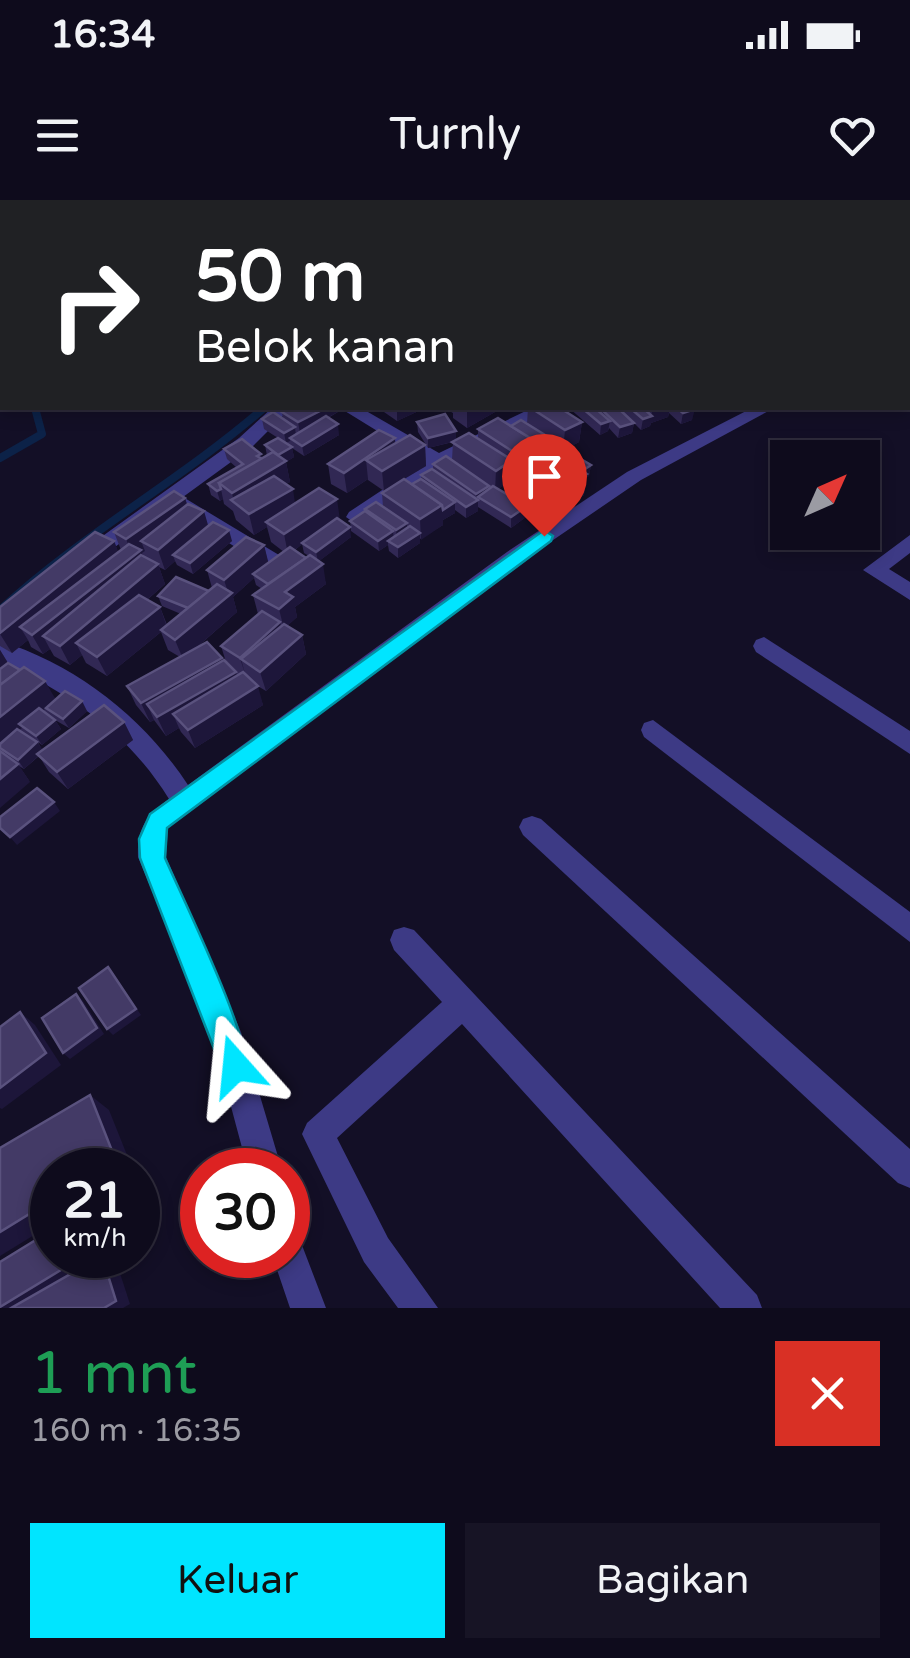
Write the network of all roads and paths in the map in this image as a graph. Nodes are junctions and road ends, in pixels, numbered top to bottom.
1 (280, 410) edge
2 (352, 410) edge
3 (541, 410) edge
4 (762, 410) edge
5 (439, 461) junction
6 (170, 497) junction
7 (356, 517) edge
8 (910, 542) edge
9 (276, 564) edge
10 (62, 575) edge
11 (910, 592) edge
12 (764, 646) dead end
13 (0, 650) edge
14 (653, 730) dead end
15 (910, 744) edge
16 (184, 802) junction
17 (532, 827) dead end
18 (910, 929) edge
19 (404, 940) dead end
20 (463, 1003) junction
21 (258, 1148) edge
22 (910, 1171) edge
23 (297, 1278) edge
24 (308, 1308) edge
25 (420, 1308) edge
26 (744, 1308) edge

1 - 6 street
2 - 5 street
3 - 5 street
4 - 16 street
5 - 7 street
6 - 9 street
6 - 10 street
8 - 11 street
12 - 15 street
13 - 16 street
14 - 18 street
16 - 21 street
17 - 22 street
19 - 20 street
20 - 25 street
20 - 26 street
23 - 24 street

